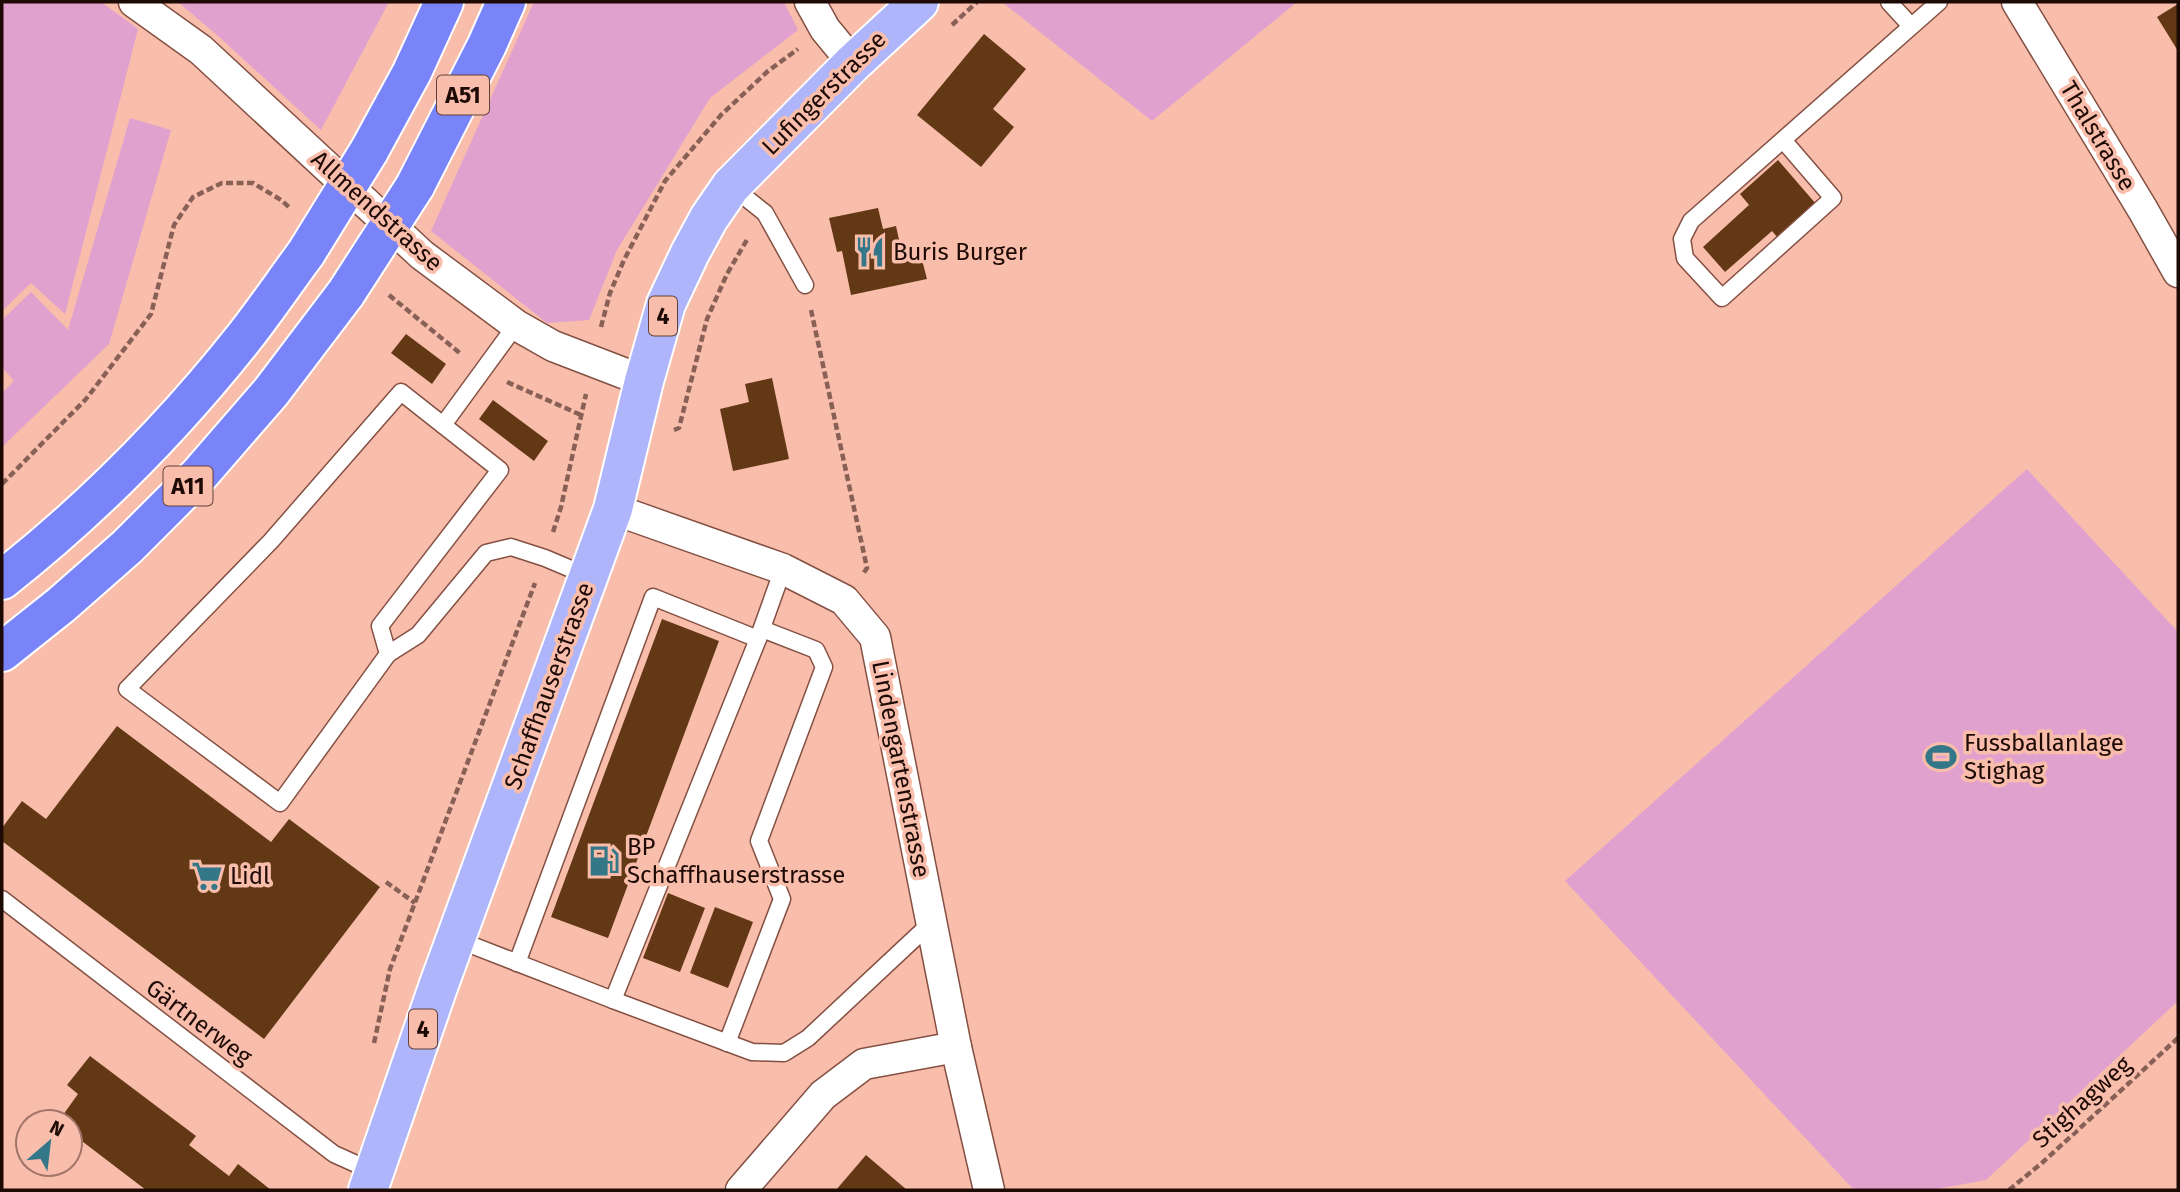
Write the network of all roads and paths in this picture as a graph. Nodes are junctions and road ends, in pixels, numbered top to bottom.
1 (134, 2) edge
2 (444, 2) edge
3 (506, 2) edge
4 (810, 2) edge
5 (919, 2) edge
6 (1889, 2) edge
7 (1939, 2) edge
8 (2017, 2) edge
9 (1911, 26) junction
10 (825, 29) junction
11 (853, 63) junction
12 (1783, 140) junction
13 (731, 186) junction
14 (765, 213) junction
15 (306, 253) joint
16 (2178, 272) edge
17 (805, 285) joint
18 (346, 293) joint
19 (610, 293) dead end
20 (516, 325) junction
21 (644, 381) junction
22 (581, 415) dead end
23 (443, 425) junction
24 (679, 428) dead end
25 (613, 509) junction
26 (545, 558) junction
27 (783, 569) junction
28 (11, 571) edge
29 (590, 577) junction
30 (844, 600) junction
31 (760, 634) junction
32 (2, 652) edge
33 (388, 654) junction
34 (386, 882) dead end
35 (2, 899) edge
36 (415, 903) junction
37 (932, 923) junction
38 (456, 939) junction
39 (517, 964) junction
40 (390, 969) dead end
41 (613, 1000) junction
42 (2178, 1038) edge
43 (727, 1043) junction
44 (956, 1047) junction
45 (371, 1181) edge
46 (741, 1190) edge
47 (989, 1190) edge
48 (2009, 1190) edge

1 - 20 street, Allmendstrasse
2 - 15 highway, A51, bridge
3 - 18 highway, A51, bridge
4 - 10 street
5 - 11 main road, Lufingerstrasse / 4
6 - 9 lane
7 - 9 lane
8 - 16 street, Thalstrasse
9 - 12 lane
10 - 11 street
10 - 19 path
11 - 13 main road, Lufingerstrasse / 4
12 - 12 lane
13 - 14 lane
13 - 21 main road, Schaffhauserstrasse / 4
14 - 17 lane
14 - 24 path
15 - 28 highway, A11
17 - 30 path
18 - 32 highway, A11
20 - 21 street, Allmendstrasse
20 - 23 lane
21 - 25 main road, Schaffhauserstrasse / 4
22 - 26 path
23 - 33 lane
23 - 33 lane
25 - 27 street, Lindengartenstrasse
25 - 29 main road, Schaffhauserstrasse / 4
26 - 29 lane
26 - 33 lane
26 - 36 path
27 - 30 street, Lindengartenstrasse
27 - 31 lane
29 - 38 main road, Schaffhauserstrasse / 4
30 - 37 street, Lindengartenstrasse
31 - 39 lane
31 - 41 lane
31 - 43 lane
34 - 36 path
35 - 45 lane, Gärtnerweg
36 - 40 path
37 - 43 lane
37 - 44 street, Lindengartenstrasse
38 - 39 lane
38 - 45 main road, Schaffhauserstrasse / 4
39 - 41 lane
41 - 43 lane
42 - 48 path, Stighagweg
44 - 46 street
44 - 47 street, Lindengartenstrasse

